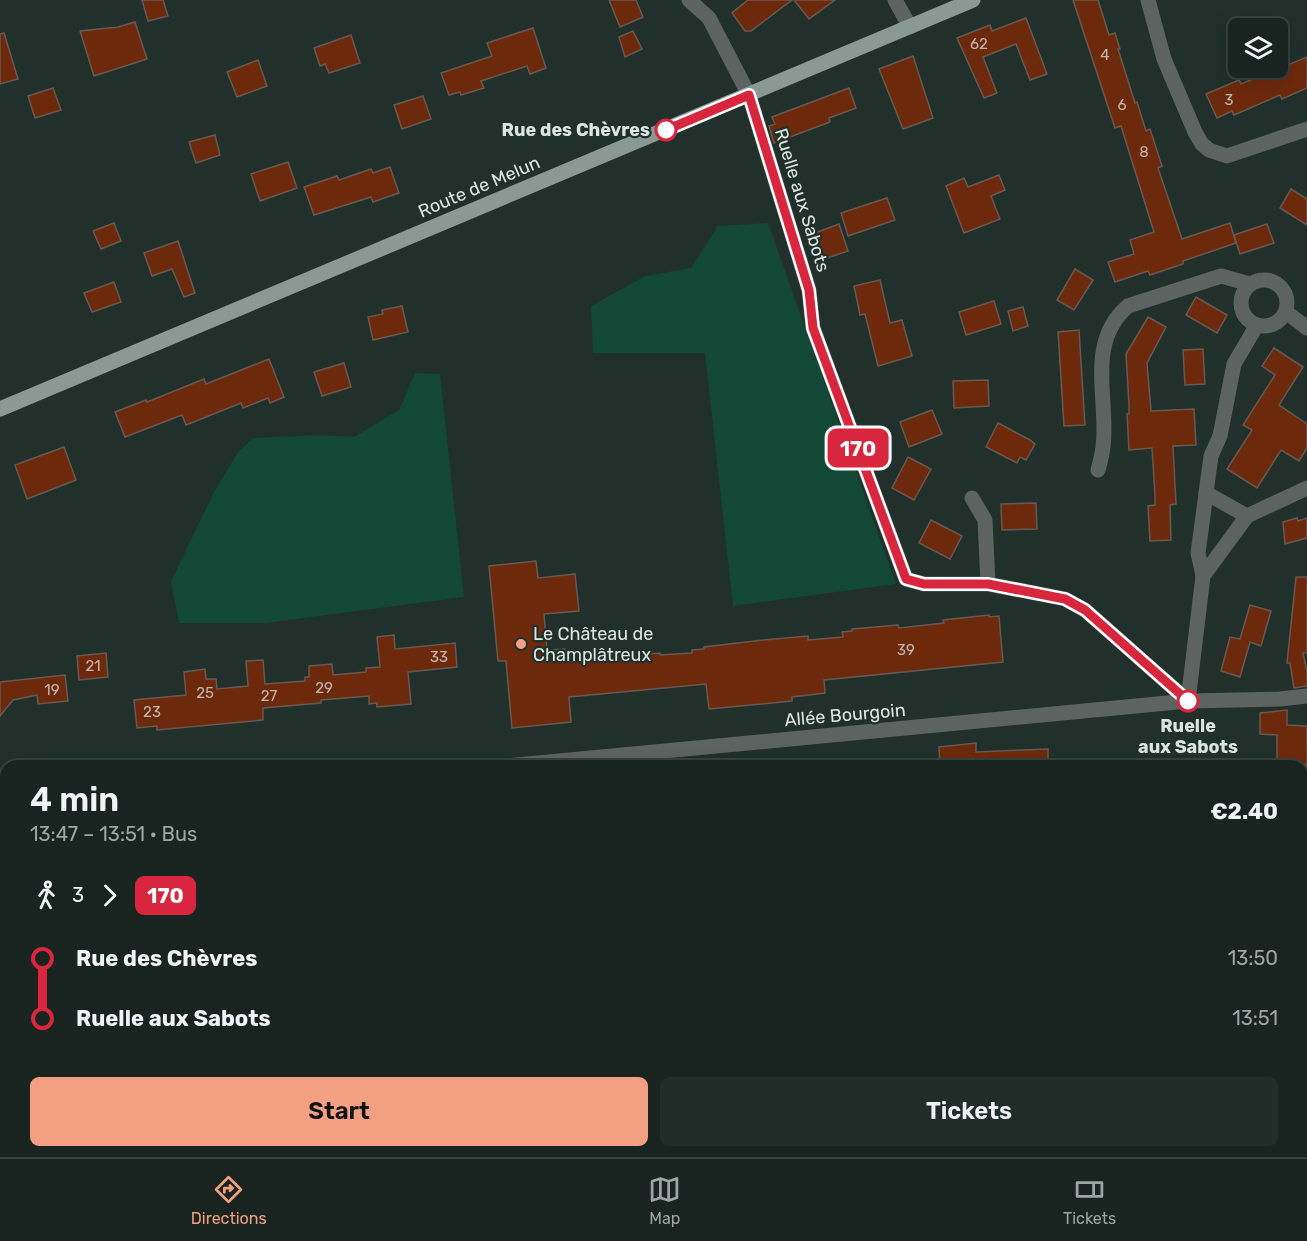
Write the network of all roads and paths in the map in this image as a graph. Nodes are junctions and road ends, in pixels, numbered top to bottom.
1 (689, 0) edge
2 (895, 0) edge
3 (973, 0) edge
4 (1148, 0) edge
5 (910, 27) junction
6 (749, 95) junction
7 (1307, 129) edge
8 (1250, 284) junction
9 (1286, 312) junction
10 (1257, 325) junction
11 (1307, 328) edge
12 (0, 409) edge
13 (1098, 470) dead end
14 (1307, 488) edge
15 (1206, 493) junction
16 (972, 498) dead end
17 (1246, 516) junction
18 (1203, 576) junction
19 (988, 584) junction
20 (1307, 696) edge
21 (1188, 701) junction
22 (570, 760) edge

1 - 6 street
2 - 5 street
3 - 5 main road, Route de Melun
4 - 7 street
5 - 6 main road, Route de Melun
6 - 12 main road, Route de Melun
6 - 19 street, Ruelle aux Sabots
8 - 9 street
8 - 10 street
8 - 13 street
9 - 10 street
9 - 11 street
10 - 15 street
14 - 17 street
15 - 17 street
15 - 18 street
16 - 19 street
17 - 18 street
18 - 21 street
19 - 21 street, Ruelle aux Sabots
20 - 21 street, Allée Bourgoin
21 - 22 street, Allée Bourgoin

